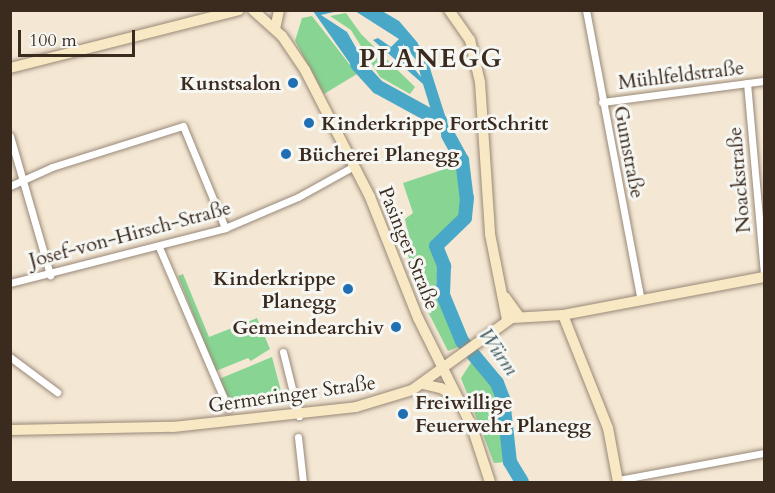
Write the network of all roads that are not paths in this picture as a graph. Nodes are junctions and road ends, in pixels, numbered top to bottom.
1 (239, 10) edge
2 (253, 10) edge
3 (279, 10) edge
4 (448, 10) edge
5 (586, 10) edge
6 (275, 29) junction
7 (10, 68) edge
8 (765, 81) edge
9 (747, 83) junction
10 (602, 102) junction
11 (10, 136) edge
12 (354, 166) junction
13 (26, 182) junction
14 (10, 186) edge
15 (225, 228) junction
16 (159, 247) junction
17 (50, 275) junction
18 (765, 275) edge
19 (10, 283) edge
20 (505, 297) junction
21 (641, 300) junction
22 (563, 315) junction
23 (519, 316) junction
24 (507, 320) junction
25 (283, 352) dead end
26 (10, 357) edge
27 (444, 370) junction
28 (423, 384) junction
29 (57, 392) dead end
30 (459, 400) junction
31 (228, 408) dead end
32 (299, 416) junction
33 (10, 430) edge
34 (298, 437) dead end
35 (765, 453) edge
36 (618, 481) edge
37 (303, 483) edge
38 (490, 483) edge

1 - 7 main road
2 - 6 main road, Pasinger Straße
3 - 6 main road
4 - 20 main road
5 - 10 street, Gumstraße
6 - 12 main road, Pasinger Straße
8 - 9 street, Mühlfeldstraße
9 - 10 street, Mühlfeldstraße
9 - 18 street, Noackstraße
10 - 21 street, Gumstraße
11 - 13 street
12 - 15 street, Josef-von-Hirsch-Straße
12 - 27 main road, Pasinger Straße
13 - 14 street
13 - 15 street
13 - 17 street
15 - 16 street, Josef-von-Hirsch-Straße
16 - 17 street, Josef-von-Hirsch-Straße
16 - 31 street
17 - 19 street, Josef-von-Hirsch-Straße
18 - 21 main road, Germeringer Straße
20 - 23 main road
20 - 24 main road
21 - 22 main road, Germeringer Straße
22 - 23 main road, Germeringer Straße
22 - 36 main road
23 - 24 main road, Germeringer Straße
24 - 27 main road, Germeringer Straße
25 - 32 street
26 - 29 street
27 - 28 main road, Germeringer Straße
27 - 30 main road, Pasinger Straße
28 - 30 main road
28 - 32 main road, Germeringer Straße
30 - 38 main road, Pasinger Straße
32 - 33 main road, Germeringer Straße
34 - 37 street
35 - 36 street

